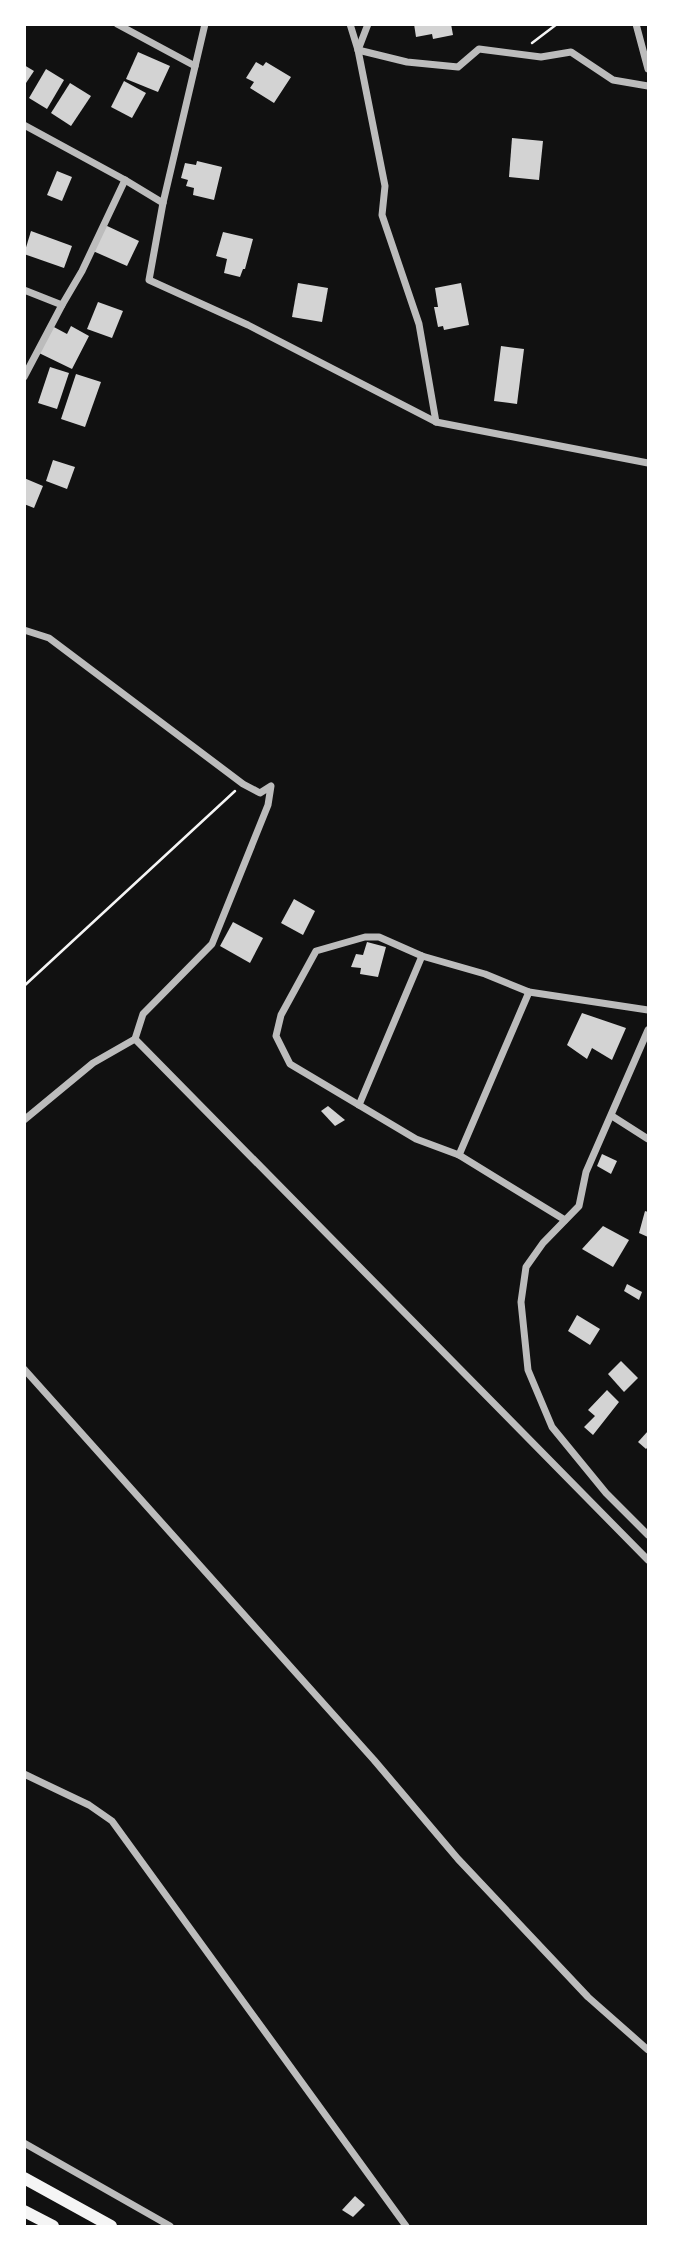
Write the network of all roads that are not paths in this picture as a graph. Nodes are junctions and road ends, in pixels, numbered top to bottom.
1 (117, 24) edge
2 (205, 24) edge
3 (350, 24) edge
4 (368, 24) edge
5 (636, 24) edge
6 (358, 50) junction
7 (195, 66) junction
8 (649, 69) edge
9 (649, 86) edge
10 (24, 125) edge
11 (125, 180) junction
12 (163, 203) junction
13 (24, 290) edge
14 (62, 305) junction
15 (24, 377) edge
16 (436, 422) junction
17 (649, 463) edge
18 (24, 630) edge
19 (422, 956) junction
20 (529, 992) junction
21 (649, 1010) edge
22 (649, 1030) edge
23 (135, 1039) junction
24 (359, 1105) junction
25 (612, 1116) junction
26 (24, 1120) edge
27 (649, 1139) edge
28 (459, 1155) junction
29 (565, 1220) junction
30 (24, 1368) edge
31 (649, 1535) edge
32 (649, 1560) edge
33 (24, 1774) edge
34 (649, 2050) edge
35 (24, 2143) edge
36 (24, 2178) edge
37 (24, 2211) edge
38 (53, 2227) edge
39 (111, 2227) edge
40 (170, 2227) edge
41 (406, 2227) edge

1 - 7 street
2 - 7 street
3 - 6 street
4 - 6 street
5 - 8 street
6 - 9 street
6 - 16 street
7 - 12 street
10 - 11 street
11 - 12 street
11 - 14 street
12 - 16 street
13 - 14 street
14 - 15 street
16 - 17 street
18 - 23 street
19 - 20 street
19 - 24 street
19 - 24 street
20 - 21 street
20 - 28 street
22 - 25 street
23 - 26 street
23 - 32 street
24 - 28 street
25 - 27 street
25 - 29 street
28 - 29 street
29 - 31 street
30 - 34 street
33 - 41 street
35 - 40 street
36 - 39 main road
37 - 38 main road

